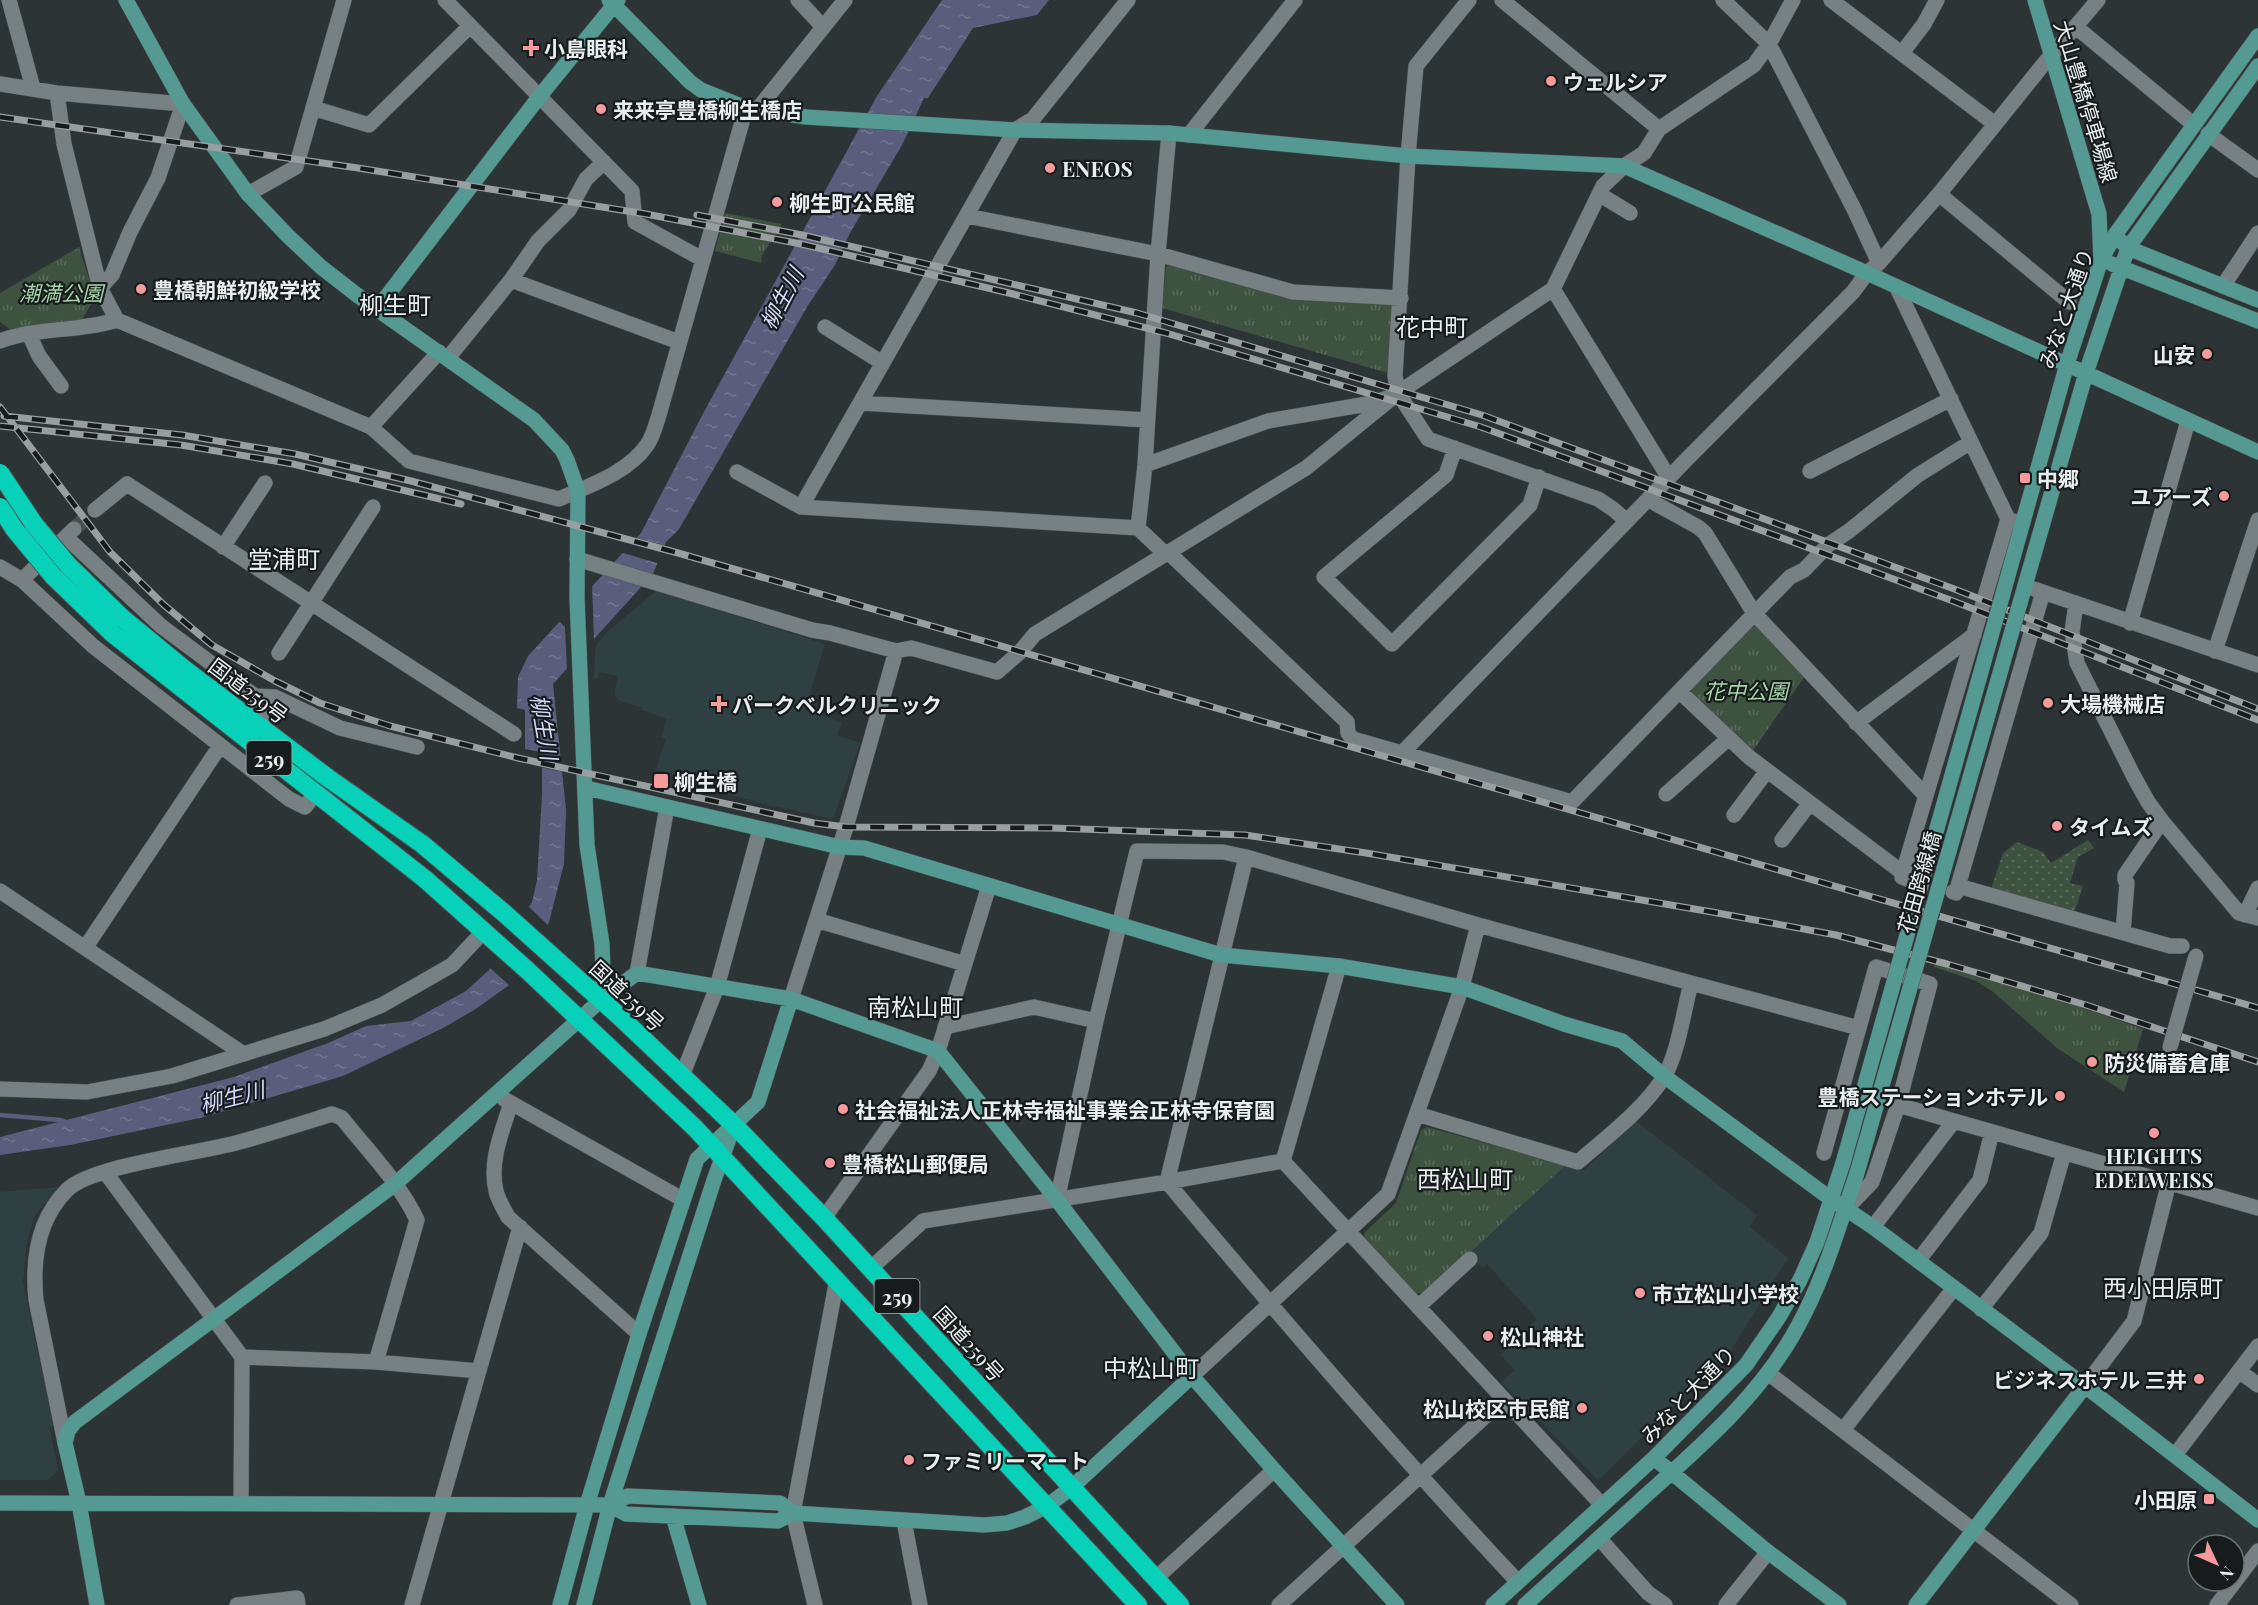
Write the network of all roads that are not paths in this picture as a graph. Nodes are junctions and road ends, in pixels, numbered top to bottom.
1 (9, 0) edge
2 (126, 0) edge
3 (344, 0) edge
4 (445, 0) edge
5 (798, 0) edge
6 (845, 0) edge
7 (1128, 0) edge
8 (1295, 0) edge
9 (1469, 0) edge
10 (1502, 0) edge
11 (1723, 0) edge
12 (1793, 0) edge
13 (1831, 0) edge
14 (1938, 0) edge
15 (2035, 0) edge
16 (2098, 0) edge
17 (614, 2) edge
18 (470, 26) junction
19 (824, 27) junction
20 (2076, 27) junction
21 (2258, 36) edge
22 (1769, 44) junction
23 (1902, 53) junction
24 (2051, 55) junction
25 (2258, 66) edge
26 (0, 84) edge
27 (33, 88) junction
28 (57, 93) junction
29 (539, 97) junction
30 (183, 104) junction
31 (313, 108) junction
32 (751, 109) junction
33 (1995, 124) junction
34 (2193, 124) junction
35 (1659, 129) junction
36 (1015, 130) junction
37 (1169, 133) junction
38 (2208, 134) junction
39 (1189, 135) junction
40 (1408, 156) junction
41 (604, 162) junction
42 (1624, 166) junction
43 (2258, 170) edge
44 (248, 194) junction
45 (1599, 194) junction
46 (1940, 194) junction
47 (1630, 213) dead end
48 (2099, 214) junction
49 (967, 216) junction
50 (2258, 233) edge
51 (2115, 235) junction
52 (2128, 248) junction
53 (1158, 254) junction
54 (702, 259) junction
55 (2101, 260) junction
56 (1879, 263) junction
57 (2120, 267) junction
58 (1867, 273) junction
59 (511, 280) junction
60 (2223, 286) junction
61 (100, 288) junction
62 (1897, 288) junction
63 (1553, 290) junction
64 (1401, 298) junction
65 (2258, 300) edge
66 (2069, 302) dead end
67 (376, 309) junction
68 (117, 320) junction
69 (2258, 321) edge
70 (825, 327) dead end
71 (30, 334) junction
72 (5, 336) edge
73 (679, 342) junction
74 (443, 355) junction
75 (881, 362) junction
76 (2067, 364) junction
77 (2086, 373) junction
78 (61, 386) dead end
79 (1398, 393) junction
80 (1951, 399) junction
81 (860, 403) junction
82 (1147, 420) junction
83 (2188, 421) junction
84 (371, 427) junction
85 (1971, 442) junction
86 (1455, 448) junction
87 (2258, 452) edge
88 (1145, 465) junction
89 (737, 471) dead end
90 (1810, 471) dead end
91 (0, 473) edge
92 (1539, 477) junction
93 (1670, 478) junction
94 (265, 483) dead end
95 (578, 491) junction
96 (1649, 500) junction
97 (0, 507) edge
98 (373, 507) dead end
99 (801, 507) junction
100 (95, 510) tunnel mouth
101 (2008, 519) junction
102 (2258, 520) edge
103 (1627, 521) junction
104 (2023, 524) junction
105 (1138, 528) junction
106 (223, 547) junction
107 (1169, 553) junction
108 (577, 559) junction
109 (0, 567) edge
110 (60, 571) junction
111 (22, 580) junction
112 (2025, 586) junction
113 (2043, 592) junction
114 (2002, 597) joint
115 (2020, 603) joint
116 (2076, 603) junction
117 (310, 604) junction
118 (1754, 613) junction
119 (2130, 623) junction
120 (1974, 635) junction
121 (896, 651) junction
122 (2215, 651) junction
123 (279, 653) dead end
124 (2258, 665) edge
125 (1680, 692) junction
126 (255, 696) junction
127 (1856, 723) junction
128 (264, 729) junction
129 (514, 734) dead end
130 (1729, 738) junction
131 (220, 746) junction
132 (417, 747) dead end
133 (1403, 752) junction
134 (1767, 771) junction
135 (586, 788) junction
136 (315, 794) junction
137 (1666, 794) dead end
138 (1926, 796) junction
139 (1810, 803) junction
140 (667, 807) junction
141 (1734, 815) dead end
142 (2162, 821) junction
143 (760, 829) junction
144 (1782, 840) dead end
145 (840, 847) junction
146 (1246, 857) junction
147 (989, 886) junction
148 (2258, 888) edge
149 (0, 891) edge
150 (2252, 917) edge
151 (816, 920) junction
152 (1478, 925) junction
153 (1119, 926) junction
154 (2123, 933) junction
155 (485, 934) junction
156 (2182, 946) dead end
157 (85, 948) junction
158 (1221, 955) junction
159 (2196, 956) dead end
160 (965, 964) junction
161 (1339, 966) junction
162 (637, 973) junction
163 (1691, 983) junction
164 (717, 987) junction
165 (1462, 987) junction
166 (791, 999) junction
167 (601, 1000) junction
168 (579, 1019) junction
169 (1096, 1021) junction
170 (945, 1027) junction
171 (1859, 1028) junction
172 (2170, 1047) dead end
173 (938, 1051) junction
174 (242, 1053) junction
175 (682, 1076) junction
176 (1664, 1076) junction
177 (0, 1089) edge
178 (496, 1094) junction
179 (511, 1103) junction
180 (1898, 1105) junction
181 (1417, 1114) junction
182 (1954, 1121) junction
183 (734, 1125) junction
184 (1992, 1132) junction
185 (718, 1150) junction
186 (1824, 1153) dead end
187 (2064, 1153) junction
188 (1282, 1161) junction
189 (1843, 1163) joint
190 (105, 1172) junction
191 (1857, 1173) joint
192 (1167, 1182) junction
193 (2169, 1182) junction
194 (394, 1185) junction
195 (682, 1199) junction
196 (1831, 1199) junction
197 (1057, 1200) junction
198 (2258, 1208) edge
199 (1846, 1209) junction
200 (824, 1218) junction
201 (520, 1227) junction
202 (1873, 1227) junction
203 (1348, 1233) junction
204 (1470, 1259) dead end
205 (1918, 1261) junction
206 (871, 1268) junction
207 (837, 1280) junction
208 (1954, 1288) junction
209 (1269, 1305) junction
210 (1418, 1307) junction
211 (1981, 1309) junction
212 (215, 1319) junction
213 (639, 1334) junction
214 (2258, 1346) edge
215 (242, 1357) junction
216 (376, 1362) junction
217 (478, 1371) junction
218 (2239, 1371) junction
219 (1768, 1373) junction
220 (1192, 1376) junction
221 (2258, 1385) edge
222 (2085, 1386) junction
223 (1504, 1399) junction
224 (1843, 1430) junction
225 (65, 1443) junction
226 (2175, 1455) junction
227 (1654, 1458) junction
228 (1274, 1470) junction
229 (1671, 1473) junction
230 (1418, 1476) junction
231 (1071, 1488) junction
232 (0, 1503) edge
233 (79, 1503) junction
234 (241, 1503) junction
235 (441, 1505) junction
236 (587, 1505) junction
237 (610, 1505) junction
238 (1602, 1505) junction
239 (1047, 1506) junction
240 (793, 1513) junction
241 (673, 1516) junction
242 (2258, 1520) edge
243 (904, 1521) junction
244 (1974, 1530) junction
245 (1599, 1538) junction
246 (1343, 1547) junction
247 (2258, 1551) edge
248 (1768, 1552) junction
249 (1155, 1579) junction
250 (1518, 1582) junction
251 (97, 1605) edge
252 (237, 1605) edge
253 (298, 1605) edge
254 (412, 1605) edge
255 (560, 1605) edge
256 (584, 1605) edge
257 (699, 1605) edge
258 (815, 1605) edge
259 (920, 1605) edge
260 (1138, 1605) edge
261 (1179, 1605) edge
262 (1280, 1605) edge
263 (1397, 1605) edge
264 (1493, 1605) edge
265 (1525, 1605) edge
266 (1665, 1605) edge
267 (1726, 1605) edge
268 (1839, 1605) edge
269 (1916, 1605) edge
270 (2071, 1605) edge
271 (2217, 1605) edge

1 - 27 street
2 - 30 street
3 - 31 street
4 - 18 street
5 - 19 street
6 - 19 street
7 - 36 street
8 - 39 street
9 - 40 street
10 - 35 street
11 - 22 street
12 - 22 street
13 - 23 street
14 - 23 street
15 - 24 street, 大山豊橋停車場線
16 - 20 street
17 - 29 street
17 - 32 street
18 - 29 street
18 - 31 street
19 - 32 street
20 - 24 street
20 - 34 street
21 - 34 street, みなと大通り
22 - 35 street
22 - 56 street
23 - 33 street
24 - 33 street
24 - 48 street, 大山豊橋停車場線
25 - 38 street, みなと大通り
26 - 27 street
27 - 28 street
28 - 30 street
28 - 61 street
29 - 41 street
29 - 67 street
30 - 44 street
30 - 61 street
31 - 44 street
32 - 36 street
32 - 54 street
33 - 46 street
34 - 51 street, みなと大通り
35 - 42 street
36 - 37 street
36 - 49 street
37 - 39 street
37 - 53 street
38 - 43 street
38 - 52 street, みなと大通り
39 - 40 street
40 - 42 street
40 - 64 street
41 - 54 street
41 - 59 street
42 - 45 street
42 - 58 street
44 - 67 street
45 - 47 street
45 - 63 street
46 - 56 street
46 - 66 street
48 - 51 street, 大山豊橋停車場線
48 - 55 street, 大山豊橋停車場線
49 - 53 street
49 - 75 street
50 - 60 street
51 - 52 street, 大山豊橋停車場線
51 - 55 street, みなと大通り
52 - 57 street, みなと大通り
52 - 60 street, 大山豊橋停車場線
53 - 64 street
53 - 82 street
54 - 73 street
55 - 57 street
55 - 76 street, みなと大通り
56 - 58 street
57 - 69 street
57 - 77 street, みなと大通り
58 - 62 street
58 - 93 street
59 - 73 street
59 - 74 street
60 - 65 street, 大山豊橋停車場線
61 - 68 street
62 - 76 street
62 - 80 street
63 - 79 street
63 - 93 street
64 - 79 street
67 - 74 street
68 - 71 street
68 - 84 street
70 - 75 street
71 - 72 street
71 - 78 street
73 - 95 street
74 - 84 street
74 - 95 street
75 - 81 street
76 - 77 street
76 - 104 street, みなと大通り
77 - 83 street
77 - 112 street, みなと大通り
79 - 86 street
79 - 88 street
79 - 107 street
80 - 85 street
80 - 90 street
81 - 82 street
81 - 99 street
82 - 88 street
83 - 87 street
83 - 119 street
84 - 95 street
85 - 101 street
85 - 118 street
86 - 92 street
86 - 92 street
88 - 105 street
89 - 99 street
91 - 110 highway, 国道259号 / 259, bridge
92 - 103 street
93 - 96 street
94 - 106 street
95 - 108 street
96 - 103 street
96 - 118 street
97 - 110 highway, 国道259号 / 259, bridge
98 - 117 street
99 - 105 street
100 - 106 street
101 - 104 street
101 - 120 street
102 - 122 street
103 - 133 street
104 - 114 street, みなと大通り
105 - 107 street
106 - 117 street
107 - 121 street
107 - 133 street
108 - 121 street
108 - 135 street
109 - 111 street
110 - 128 highway, 国道259号 / 259
110 - 136 highway, 国道259号 / 259
111 - 126 street
111 - 131 street
112 - 113 street
112 - 115 street, みなと大通り
113 - 116 street
113 - 154 street
114 - 189 street, 花田跨線橋, bridge
115 - 191 street, 花田跨線橋, bridge
116 - 119 street
116 - 142 street
117 - 123 street
117 - 129 street
118 - 125 street
118 - 127 street
119 - 122 street
120 - 127 street
120 - 138 street
121 - 145 street
122 - 124 street
125 - 130 street
125 - 133 street
126 - 128 street
126 - 132 street
127 - 138 street
128 - 167 highway, 国道259号 / 259
130 - 134 street
130 - 137 street
131 - 136 street
131 - 157 street
134 - 139 street
134 - 141 street
135 - 140 street
135 - 167 street
136 - 155 highway, 国道259号 / 259
138 - 139 street
139 - 144 street
140 - 143 street
140 - 162 street
142 - 150 street
142 - 154 street
143 - 145 street
143 - 164 street
145 - 147 street
145 - 151 street
146 - 152 street
146 - 153 street
146 - 158 street
147 - 153 street
147 - 160 street
148 - 150 street
149 - 157 street
151 - 160 street
151 - 166 street
152 - 163 street
152 - 165 street
153 - 158 street
153 - 169 street
154 - 156 street
155 - 168 highway, 国道259号 / 259
155 - 174 street
157 - 174 street
158 - 161 street
158 - 192 street
159 - 172 street, bridge
160 - 170 street
161 - 165 street
161 - 188 street
162 - 164 street
162 - 167 street
163 - 171 street
163 - 176 street
164 - 166 street
164 - 175 street
165 - 176 street
165 - 181 street
166 - 173 street
166 - 183 street
167 - 168 street
167 - 175 highway, 国道259号 / 259
168 - 178 street
168 - 185 highway, 国道259号 / 259
169 - 170 street
169 - 197 street
170 - 173 street
171 - 180 street
171 - 186 street
173 - 197 street
173 - 200 street
174 - 177 street
175 - 183 highway, 国道259号 / 259
176 - 181 street
176 - 196 street
178 - 179 street
178 - 194 street
179 - 195 street
179 - 201 street
180 - 182 street
180 - 199 street
181 - 203 street
182 - 184 street
182 - 202 street
183 - 185 street
183 - 200 highway, 国道259号 / 259
184 - 187 street
184 - 205 street
185 - 195 street
185 - 207 highway, 国道259号 / 259
185 - 237 street
187 - 193 street
187 - 211 street
188 - 192 street
188 - 203 street
189 - 196 street, みなと大通り
190 - 194 street
190 - 212 street
190 - 225 street
191 - 199 street, みなと大通り
192 - 197 street
192 - 209 street
193 - 198 street
193 - 222 street
194 - 212 street
194 - 216 street
195 - 213 street
196 - 199 street
196 - 227 street, みなと大通り
197 - 206 street
197 - 220 street
199 - 202 street
199 - 219 street, みなと大通り
200 - 206 highway, 国道259号 / 259
201 - 213 street
201 - 217 street
202 - 205 street
203 - 209 street
203 - 210 street
204 - 210 street
205 - 208 street
206 - 231 highway, 国道259号 / 259
207 - 239 highway, 国道259号 / 259
207 - 240 street
208 - 211 street
208 - 224 street
209 - 220 street
209 - 230 street
210 - 223 street
211 - 222 street
212 - 215 street
212 - 225 street
213 - 236 street
214 - 218 street
215 - 216 street
215 - 234 street
216 - 217 street
217 - 235 street
218 - 221 street
218 - 226 street
219 - 224 street
219 - 229 street, みなと大通り
220 - 228 street
220 - 231 street
222 - 226 street
222 - 244 street
223 - 230 street
223 - 238 street
224 - 244 street
225 - 233 street
226 - 242 street
227 - 229 street
227 - 238 street, みなと大通り
228 - 246 street
228 - 249 street
229 - 245 street, みなと大通り
229 - 248 street
230 - 246 street
230 - 250 street
231 - 239 street
231 - 249 highway, 国道259号 / 259
232 - 233 street
233 - 234 street
233 - 251 street
234 - 235 street
235 - 236 street
235 - 254 street
236 - 237 street
236 - 255 street
237 - 240 street
237 - 241 street
237 - 256 street
238 - 250 street, みなと大通り
239 - 243 street
239 - 260 highway, 国道259号 / 259
240 - 241 street
240 - 243 street
240 - 258 street
241 - 257 street
243 - 259 street
244 - 269 street
244 - 270 street
245 - 265 street, みなと大通り
245 - 266 street
246 - 262 street
246 - 263 street
247 - 271 street
248 - 267 street
248 - 268 street
249 - 261 highway, 国道259号 / 259
250 - 264 street, みなと大通り
252 - 253 street

